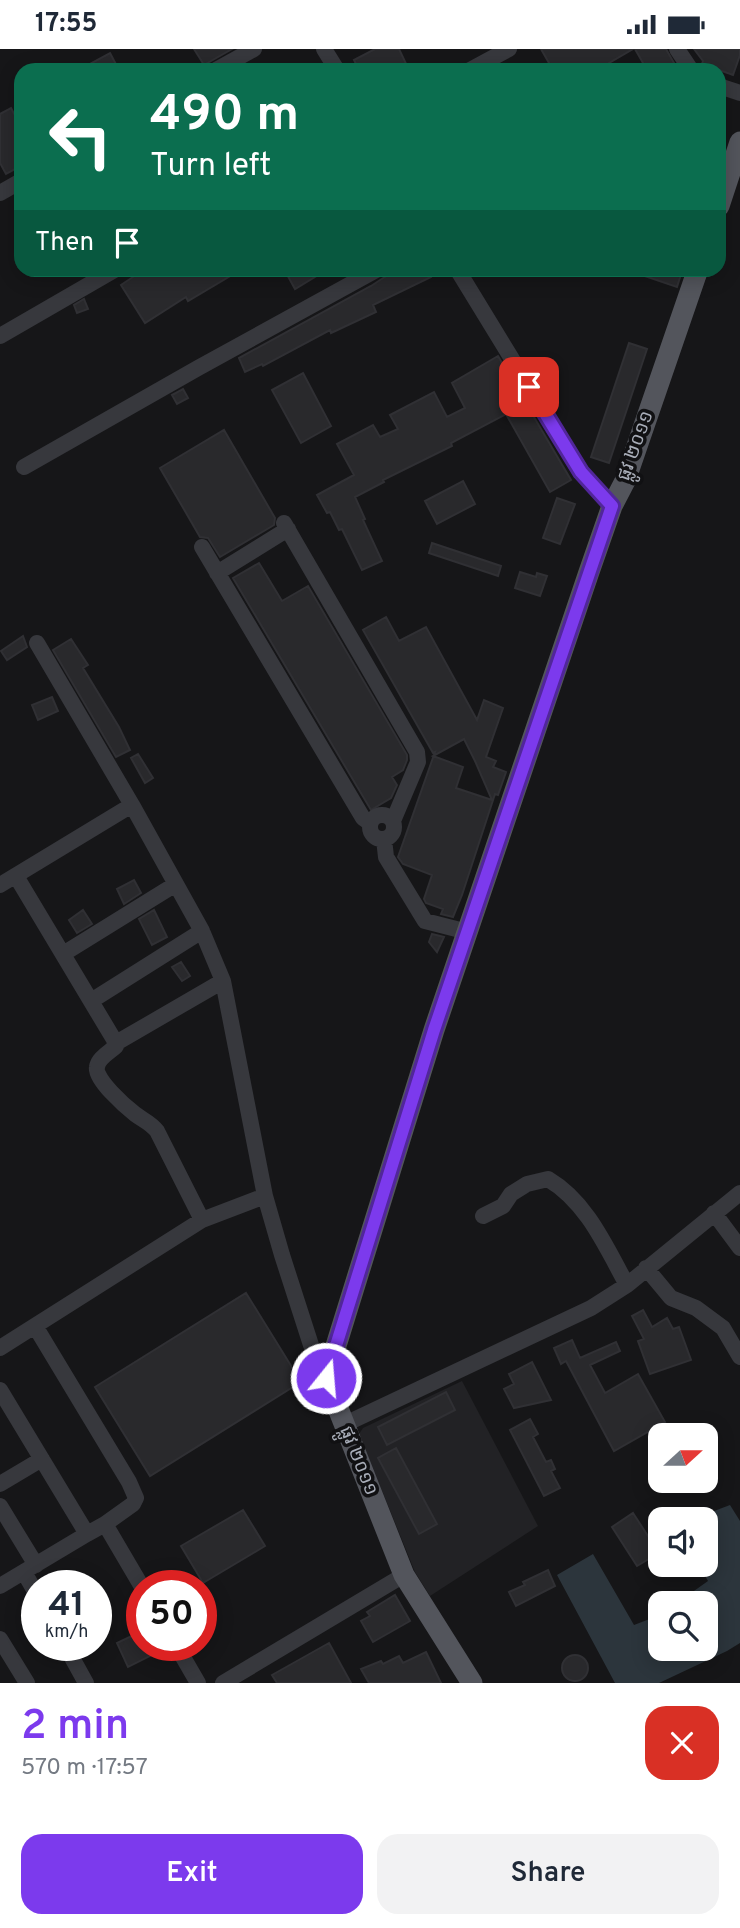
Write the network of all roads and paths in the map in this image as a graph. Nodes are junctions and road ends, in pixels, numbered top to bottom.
1 (254, 49) edge
2 (509, 49) edge
3 (229, 63) edge
4 (483, 63) edge
5 (740, 142) edge
6 (726, 185) edge
7 (102, 277) edge
8 (363, 277) edge
9 (462, 277) edge
10 (695, 277) edge
11 (0, 336) edge
12 (24, 467) dead end
13 (612, 506) junction
14 (202, 547) dead end
15 (217, 573) junction
16 (37, 643) dead end
17 (132, 805) junction
18 (393, 821) junction
19 (370, 823) junction
20 (383, 839) junction
21 (16, 876) junction
22 (176, 884) junction
23 (0, 885) edge
24 (202, 931) junction
25 (468, 932) junction
26 (63, 954) junction
27 (223, 981) junction
28 (91, 1001) junction
29 (116, 1043) junction
30 (740, 1193) edge
31 (265, 1196) junction
32 (714, 1213) junction
33 (483, 1216) dead end
34 (202, 1220) junction
35 (740, 1248) edge
36 (646, 1268) junction
37 (627, 1285) junction
38 (35, 1326) junction
39 (0, 1348) edge
40 (740, 1357) edge
41 (326, 1378) junction
42 (0, 1390) edge
43 (343, 1425) junction
44 (42, 1459) junction
45 (0, 1484) edge
46 (0, 1506) edge
47 (105, 1524) junction
48 (87, 1534) junction
49 (30, 1569) junction
50 (132, 1570) edge
51 (404, 1575) junction
52 (0, 1586) edge
53 (0, 1639) edge
54 (74, 1661) edge
55 (185, 1661) edge
56 (248, 1668) junction
57 (27, 1683) edge
58 (86, 1683) edge
59 (198, 1683) edge
60 (223, 1683) edge
61 (257, 1683) edge
62 (472, 1683) edge

1 - 3 street
2 - 4 street
5 - 6 main road
7 - 11 street
8 - 12 street
9 - 13 street
10 - 13 main road, ផ្លូវ ២០១១
13 - 25 main road, ផ្លូវ ២០១១
14 - 15 street
15 - 18 street
15 - 19 street
16 - 17 street
17 - 21 street
17 - 22 street
18 - 19 street
18 - 20 street
19 - 20 street
20 - 25 street
21 - 23 street
21 - 26 street
22 - 24 street
22 - 26 street
24 - 27 street
24 - 28 street
25 - 41 main road, ផ្លូវ ២០១១
26 - 28 street
27 - 29 street
27 - 31 street
28 - 29 street
29 - 34 street
30 - 32 street
31 - 34 street
31 - 41 street
32 - 35 street
32 - 36 street
33 - 37 street
34 - 38 street
36 - 37 street
36 - 40 street
37 - 43 street
38 - 39 street
38 - 47 street
41 - 43 main road, ផ្លូវ ២០១១
42 - 44 street
43 - 51 main road, ផ្លូវ ២០១១
44 - 45 street
44 - 48 street
46 - 49 street
47 - 48 street
47 - 50 street
48 - 49 street
49 - 52 street
51 - 56 street
51 - 62 main road, ផ្លូវ ២០១១
53 - 57 street
54 - 58 street
55 - 59 street
56 - 60 street
56 - 61 street

